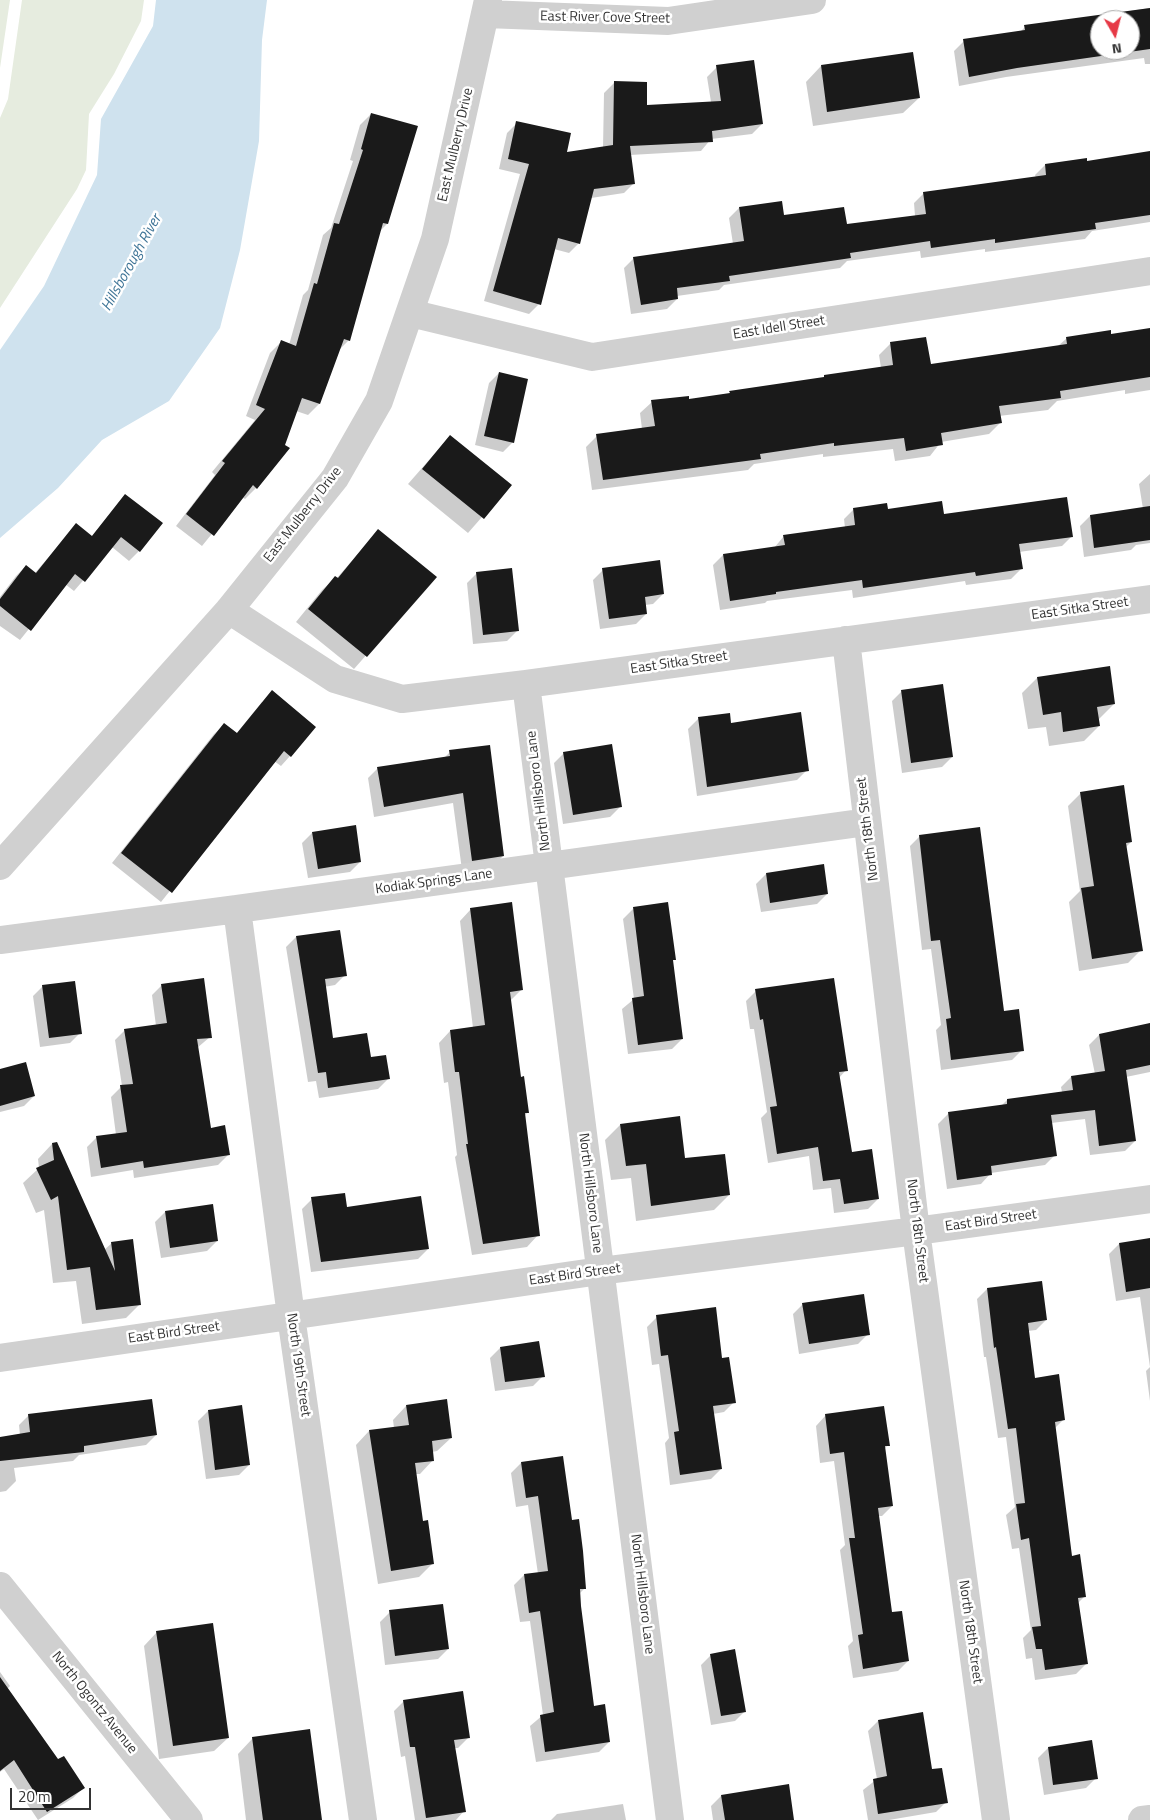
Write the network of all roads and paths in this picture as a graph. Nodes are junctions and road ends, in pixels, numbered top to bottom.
1 (812, 0) edge
2 (487, 7) edge
3 (1150, 271) edge
4 (410, 313) junction
5 (1150, 600) edge
6 (229, 610) junction
7 (846, 640) junction
8 (526, 684) junction
9 (867, 822) junction
10 (0, 866) edge
11 (548, 867) junction
12 (237, 909) junction
13 (0, 940) edge
14 (1150, 1199) edge
15 (916, 1231) junction
16 (600, 1271) junction
17 (291, 1316) junction
18 (0, 1358) edge
19 (0, 1586) edge
20 (1150, 1819) edge
21 (189, 1820) edge
22 (363, 1820) edge
23 (670, 1820) edge
24 (996, 1820) edge
25 (1142, 1820) edge

1 - 2 street, East River Cove Street
2 - 4 street, East Mulberry Drive
3 - 4 street, East Idell Street
4 - 6 street, East Mulberry Drive
5 - 7 street, East Sitka Street
6 - 8 street, East Sitka Street
6 - 10 street, East Mulberry Drive
7 - 8 street, East Sitka Street
7 - 9 street, North 18th Street
8 - 11 street, North Hillsboro Lane
9 - 11 street, Kodiak Springs Lane
9 - 15 street, North 18th Street
11 - 12 street, Kodiak Springs Lane
11 - 16 street, North Hillsboro Lane
12 - 13 street, Kodiak Springs Lane
12 - 17 street, North 19th Street
14 - 15 street, East Bird Street
15 - 16 street, East Bird Street
15 - 24 street, North 18th Street
16 - 17 street, East Bird Street
16 - 23 street, North Hillsboro Lane
17 - 18 street, East Bird Street
17 - 22 street, North 19th Street
19 - 21 street, North Ogontz Avenue
20 - 25 street

